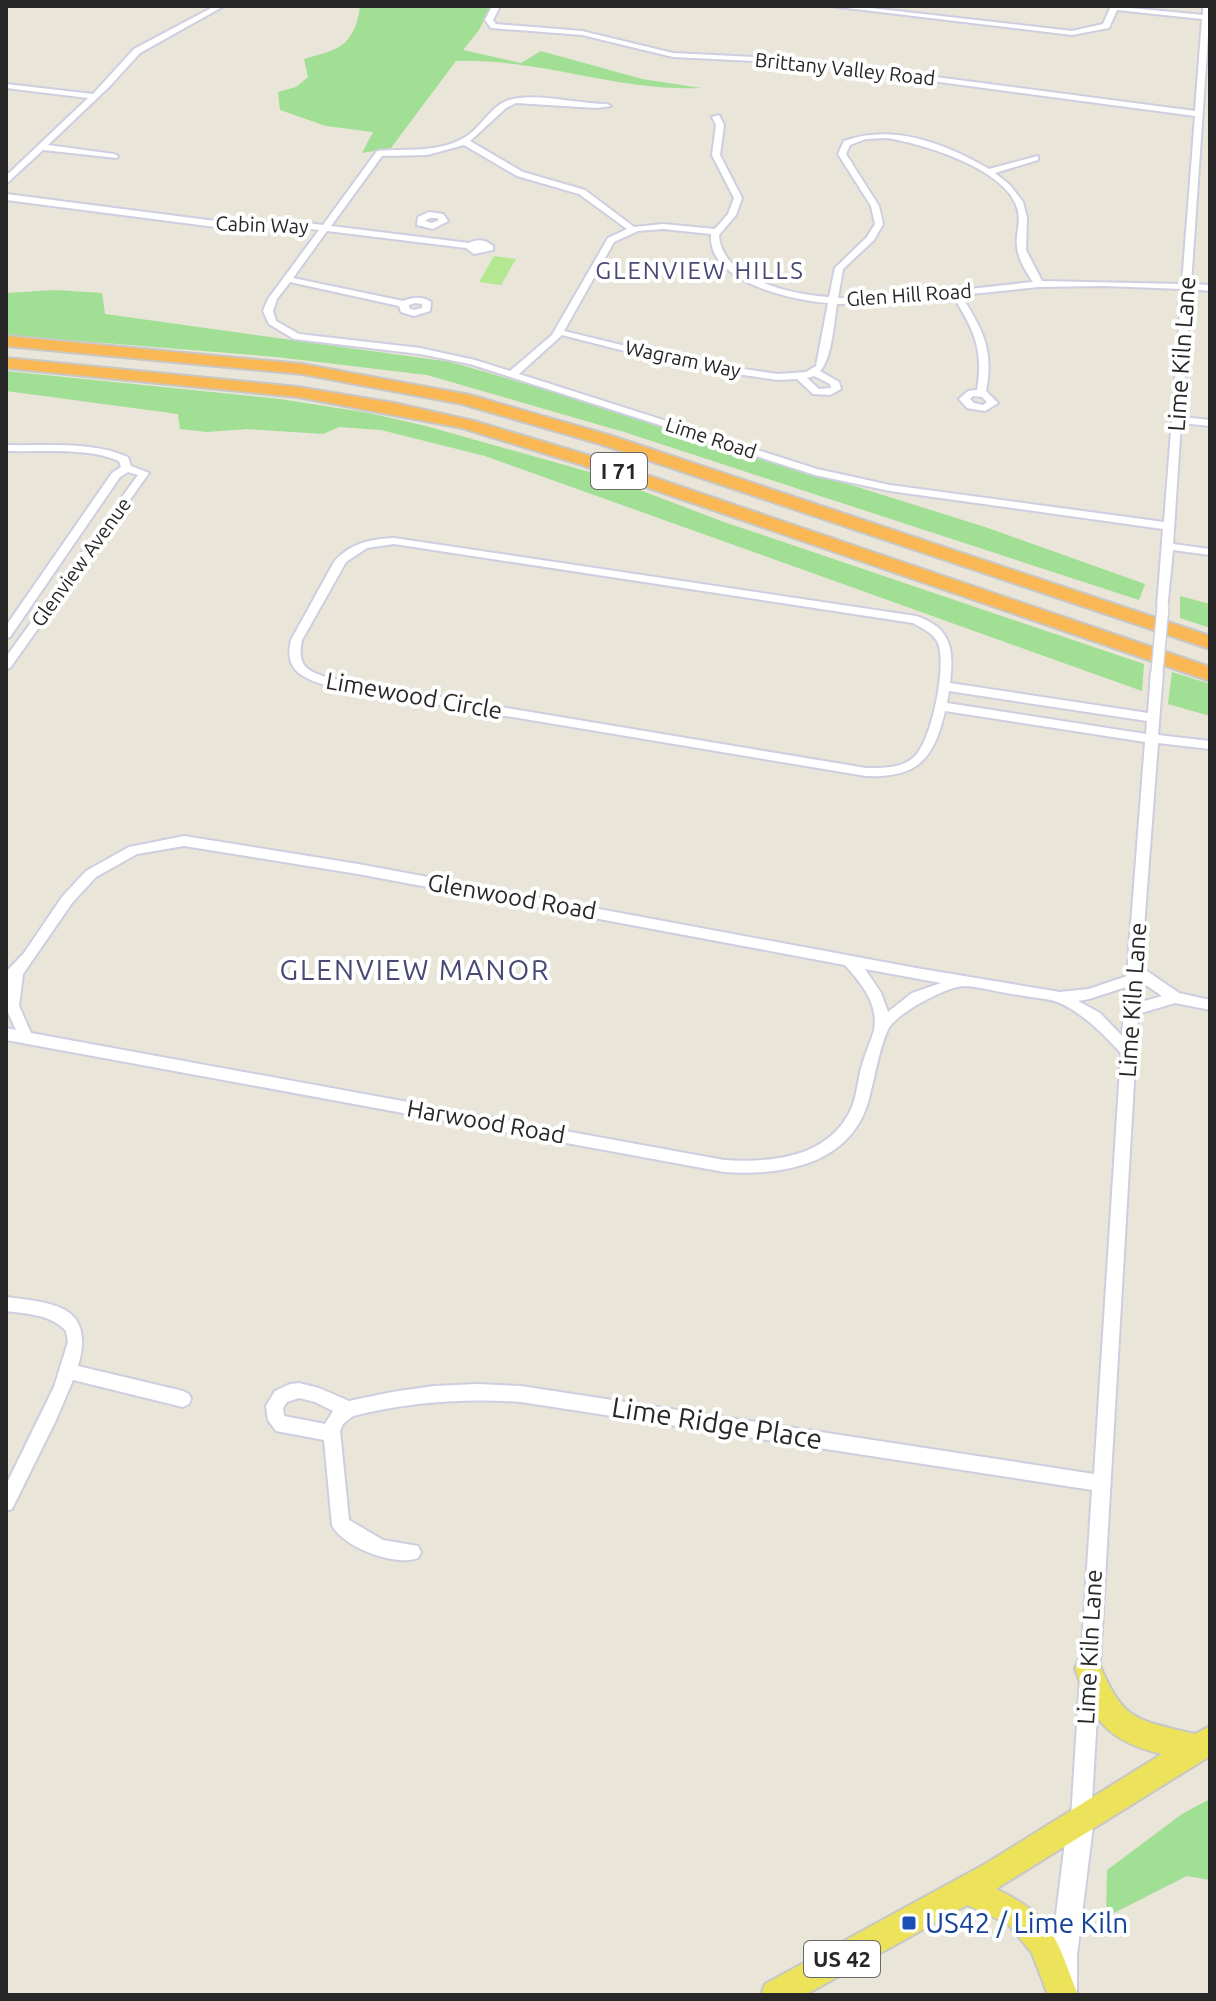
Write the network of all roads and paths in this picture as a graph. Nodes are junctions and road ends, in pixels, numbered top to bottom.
1 (220, 6) edge
2 (496, 6) edge
3 (834, 6) edge
4 (1114, 6) edge
5 (1208, 14) edge
6 (6, 86) edge
7 (93, 96) junction
8 (607, 106) dead end
9 (1199, 114) junction
10 (716, 117) dead end
11 (464, 141) junction
12 (42, 147) junction
13 (114, 156) dead end
14 (1035, 158) dead end
15 (1195, 165) junction
16 (1210, 167) edge
17 (989, 172) junction
18 (6, 181) edge
19 (6, 197) edge
20 (425, 226) dead end
21 (325, 228) junction
22 (633, 230) junction
23 (717, 232) junction
24 (416, 238) junction
25 (471, 246) dead end
26 (287, 279) junction
27 (1039, 284) junction
28 (1186, 286) junction
29 (1210, 288) edge
30 (955, 292) junction
31 (833, 300) junction
32 (404, 304) dead end
33 (559, 332) junction
34 (6, 341) edge
35 (6, 363) edge
36 (514, 373) junction
37 (981, 393) dead end
38 (1178, 420) junction
39 (1210, 423) edge
40 (6, 448) edge
41 (126, 468) junction
42 (1168, 526) junction
43 (1167, 546) junction
44 (1210, 552) edge
45 (6, 634) edge
46 (1210, 643) edge
47 (6, 665) edge
48 (1210, 674) edge
49 (944, 686) junction
50 (941, 706) junction
51 (1153, 718) junction
52 (1152, 739) junction
53 (1210, 745) edge
54 (849, 960) junction
55 (1133, 974) junction
56 (11, 975) edge
57 (962, 981) junction
58 (1060, 997) junction
59 (1175, 998) junction
60 (1210, 1005) edge
61 (1130, 1011) junction
62 (882, 1024) junction
63 (6, 1034) edge
64 (26, 1037) junction
65 (1128, 1051) junction
66 (6, 1304) edge
67 (69, 1371) junction
68 (183, 1399) dead end
69 (1100, 1483) junction
70 (6, 1503) edge
71 (412, 1552) dead end
72 (1088, 1668) junction
73 (1203, 1744) edge
74 (1081, 1818) junction
75 (967, 1890) junction
76 (776, 1995) edge
77 (1064, 1995) edge

1 - 7 street
2 - 9 street, Brittany Valley Road
3 - 4 street
4 - 5 street
5 - 9 street, Lime Kiln Lane
6 - 7 street
7 - 12 street
8 - 11 street
9 - 15 street, Lime Kiln Lane
10 - 23 street
11 - 21 street
11 - 22 street
12 - 13 street
12 - 18 street
14 - 17 street
15 - 16 street
15 - 28 street, Lime Kiln Lane
17 - 27 street
17 - 31 street
19 - 21 street, Cabin Way
20 - 24 street
21 - 24 street, Cabin Way
21 - 26 street
22 - 23 street
22 - 33 street
23 - 31 street, Glen Hill Road
24 - 25 street, Cabin Way
26 - 32 street
26 - 36 street, Lime Road
27 - 28 street, Glen Hill Road
27 - 30 street, Glen Hill Road
28 - 29 street, Glen Hill Road
28 - 38 street, Lime Kiln Lane
30 - 31 street, Glen Hill Road
30 - 37 street
31 - 33 street, Wagram Way
33 - 36 street
34 - 46 highway, I 71
35 - 48 highway, I 71
36 - 42 street, Lime Road
38 - 39 street
38 - 42 street, Lime Kiln Lane
40 - 41 street
41 - 45 street
41 - 47 street, Glenview Avenue
42 - 43 street, Lime Kiln Lane
43 - 44 street
43 - 51 street, Lime Kiln Lane, bridge
49 - 50 street, Limewood Circle
49 - 50 street, Limewood Circle
49 - 51 street
50 - 52 street
51 - 52 street, Lime Kiln Lane
52 - 53 street
52 - 55 street, Lime Kiln Lane
54 - 56 street, Glenwood Road
54 - 57 street, Glenwood Road
54 - 62 street
55 - 58 street, Glenwood Road
55 - 59 street
55 - 61 street, Lime Kiln Lane
56 - 64 street, Glenwood Road
57 - 58 street, Glenwood Road
57 - 62 street
58 - 65 street, Glenwood Road
59 - 60 street
59 - 61 street
61 - 65 street, Lime Kiln Lane
62 - 64 street, Harwood Road
63 - 64 street, Harwood Road
65 - 69 street, Lime Kiln Lane
66 - 67 street
67 - 68 street
67 - 70 street
69 - 71 street, Lime Ridge Place
69 - 72 street, Lime Kiln Lane
72 - 73 main road
72 - 74 street, Lime Kiln Lane
73 - 74 main road, US 42
74 - 75 main road, US 42
74 - 77 main road, Lime Kiln Lane
75 - 76 main road, US 42
75 - 77 main road

